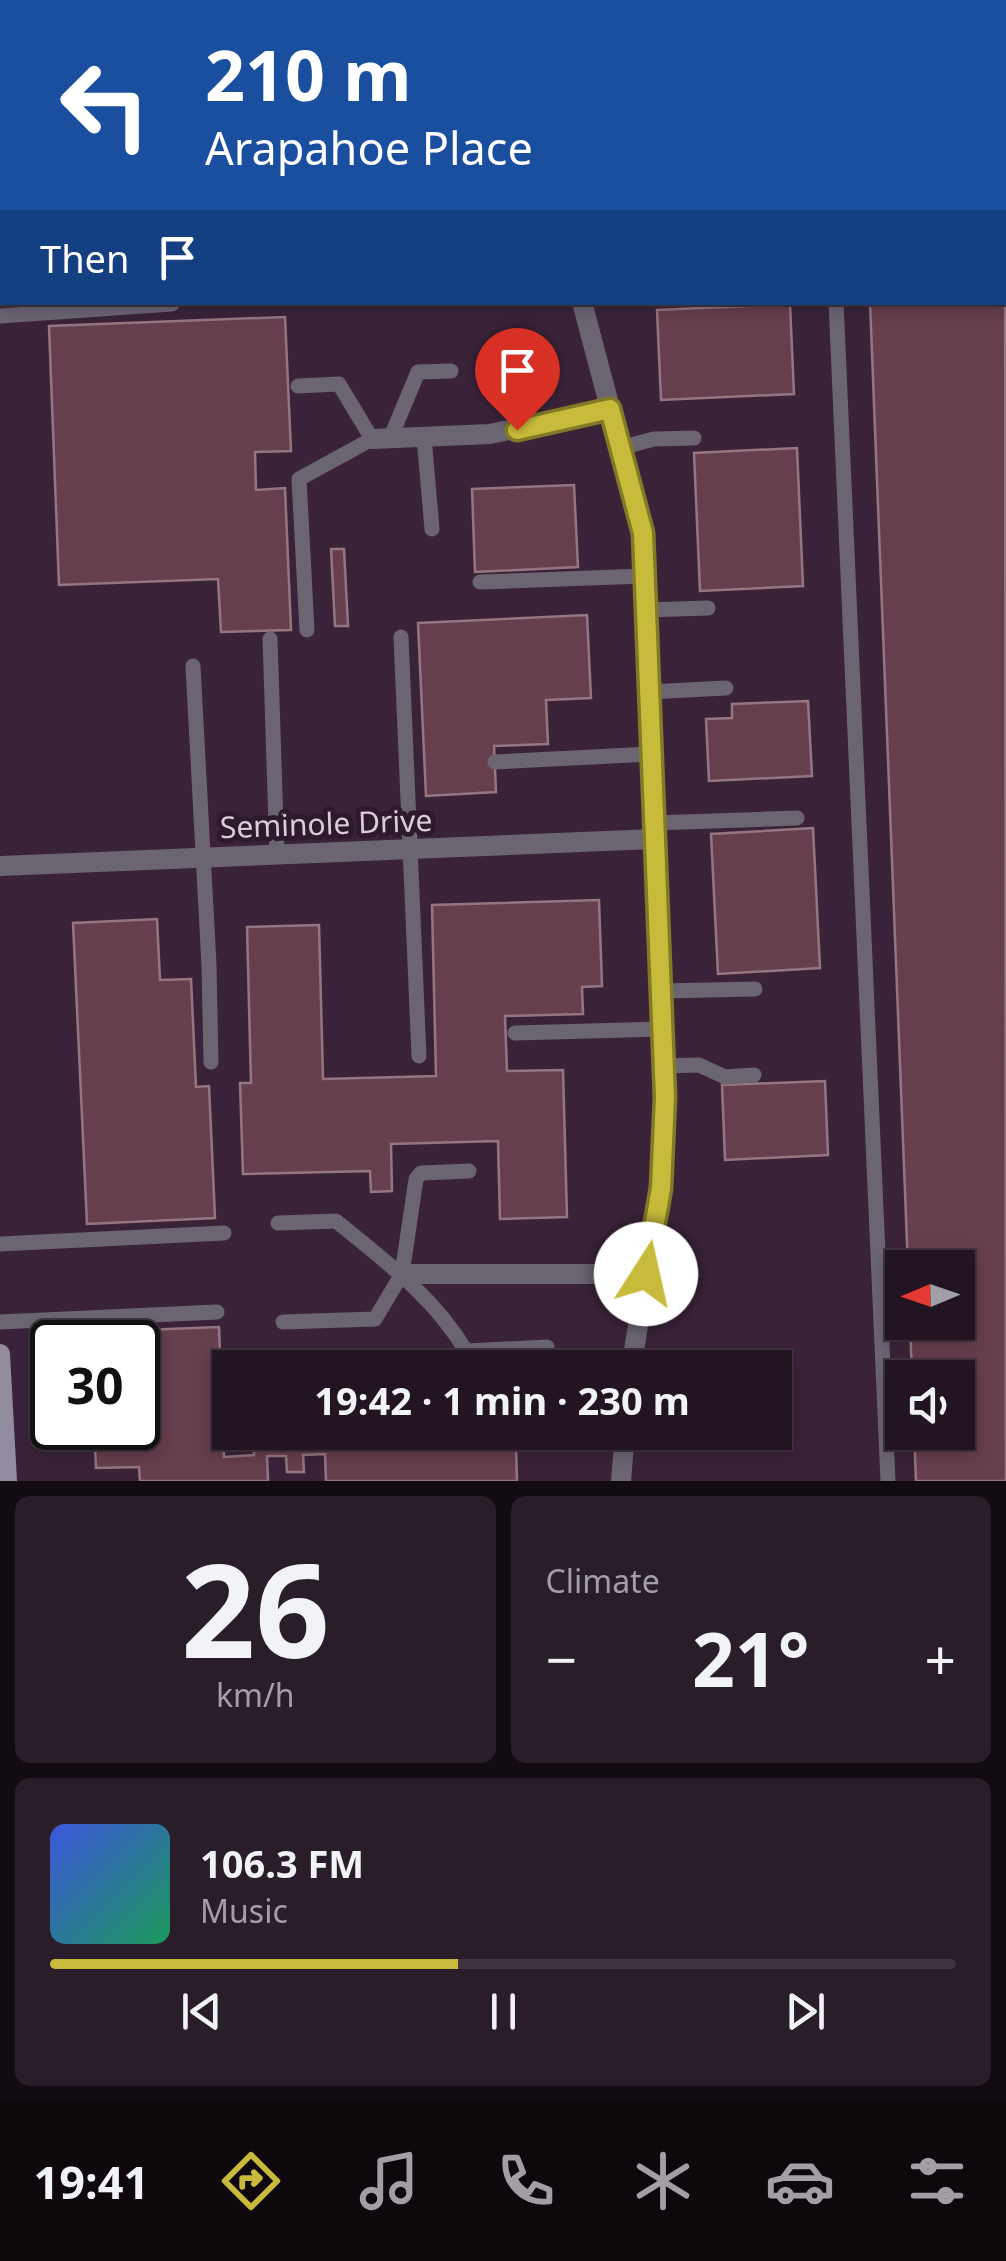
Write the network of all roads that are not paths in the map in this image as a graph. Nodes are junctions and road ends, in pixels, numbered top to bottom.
1 (158, 305) edge
2 (583, 305) edge
3 (836, 305) edge
4 (0, 316) edge
5 (451, 371) dead end
6 (298, 386) dead end
7 (610, 409) junction
8 (424, 437) junction
9 (694, 438) dead end
10 (381, 439) junction
11 (620, 448) junction
12 (432, 528) dead end
13 (645, 576) junction
14 (480, 582) dead end
15 (708, 608) dead end
16 (646, 610) junction
17 (306, 630) dead end
18 (401, 637) dead end
19 (270, 639) dead end
20 (193, 666) dead end
21 (726, 688) dead end
22 (649, 692) junction
23 (651, 754) junction
24 (495, 762) dead end
25 (797, 818) dead end
26 (654, 831) junction
27 (408, 849) junction
28 (277, 854) junction
29 (203, 858) junction
30 (0, 866) edge
31 (756, 990) dead end
32 (660, 991) junction
33 (662, 1028) junction
34 (515, 1033) dead end
35 (419, 1056) dead end
36 (212, 1062) dead end
37 (664, 1066) junction
38 (754, 1076) dead end
39 (468, 1171) dead end
40 (278, 1223) dead end
41 (224, 1233) dead end
42 (0, 1244) edge
43 (402, 1274) junction
44 (646, 1274) junction
45 (218, 1312) dead end
46 (0, 1322) edge
47 (282, 1322) dead end
48 (547, 1346) dead end
49 (634, 1350) edge
50 (0, 1354) edge
51 (624, 1450) edge
52 (7, 1481) edge
53 (621, 1481) edge
54 (888, 1481) edge

1 - 4 lane
2 - 7 street
3 - 54 lane
5 - 10 lane
6 - 10 lane
7 - 8 street
7 - 11 street
8 - 10 street
8 - 12 lane
9 - 11 lane
10 - 17 lane
11 - 13 street
13 - 14 lane
13 - 16 street
15 - 16 lane
16 - 22 street
18 - 27 lane
19 - 28 lane
20 - 29 lane
21 - 22 lane
22 - 23 street
23 - 24 lane
23 - 26 street
25 - 26 lane
26 - 27 street, Seminole Drive
26 - 32 street
27 - 28 street, Seminole Drive
27 - 35 lane
28 - 29 street, Seminole Drive
29 - 30 street, Seminole Drive
29 - 36 lane
31 - 32 lane
32 - 33 street
33 - 34 lane
33 - 37 street
37 - 38 lane
37 - 44 street
39 - 43 lane
40 - 43 lane
41 - 42 lane
43 - 44 street
43 - 47 lane
43 - 48 lane
44 - 49 street
45 - 46 lane
50 - 52 street
51 - 53 street

